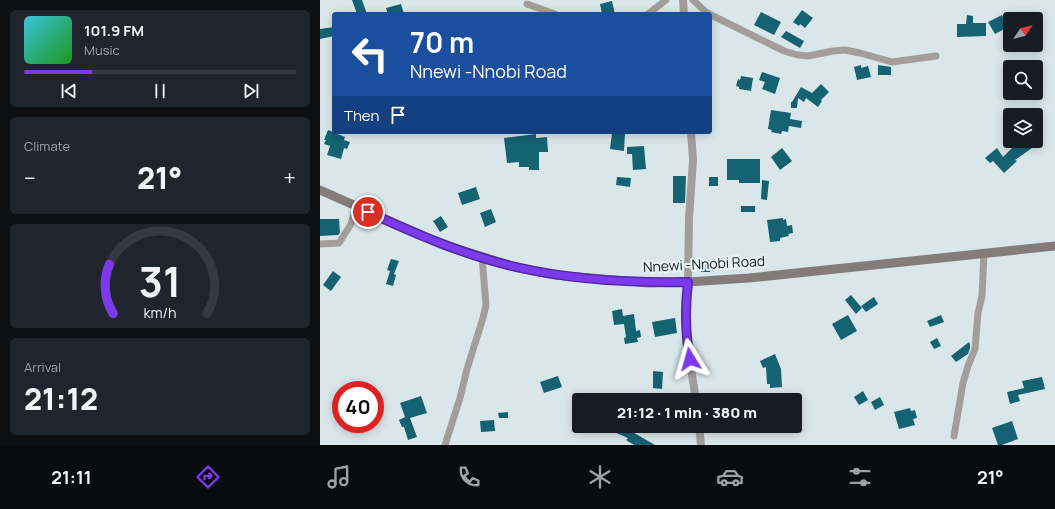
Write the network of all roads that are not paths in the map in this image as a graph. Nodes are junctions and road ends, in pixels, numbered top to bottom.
1 (666, 0) edge
2 (683, 0) edge
3 (693, 0) edge
4 (527, 4) dead end
5 (549, 12) edge
6 (651, 12) edge
7 (684, 12) edge
8 (707, 12) edge
9 (712, 15) edge
10 (936, 56) dead end
11 (691, 134) edge
12 (320, 190) edge
13 (356, 207) junction
14 (320, 244) edge
15 (1055, 246) edge
16 (984, 254) junction
17 (482, 257) junction
18 (688, 282) junction
19 (695, 393) edge
20 (700, 433) edge
21 (954, 436) dead end
22 (445, 445) edge
23 (701, 445) edge

1 - 6 street
2 - 7 street
3 - 8 street
4 - 5 street
9 - 10 street
11 - 18 street
12 - 13 main road, Nnewi -Nnobi Road
13 - 14 street
13 - 17 main road, Nnewi -Nnobi Road
15 - 16 main road, Nnewi -Nnobi Road
16 - 18 main road, Nnewi -Nnobi Road
16 - 21 street
17 - 18 main road, Nnewi -Nnobi Road
17 - 22 street
18 - 19 street
20 - 23 street

